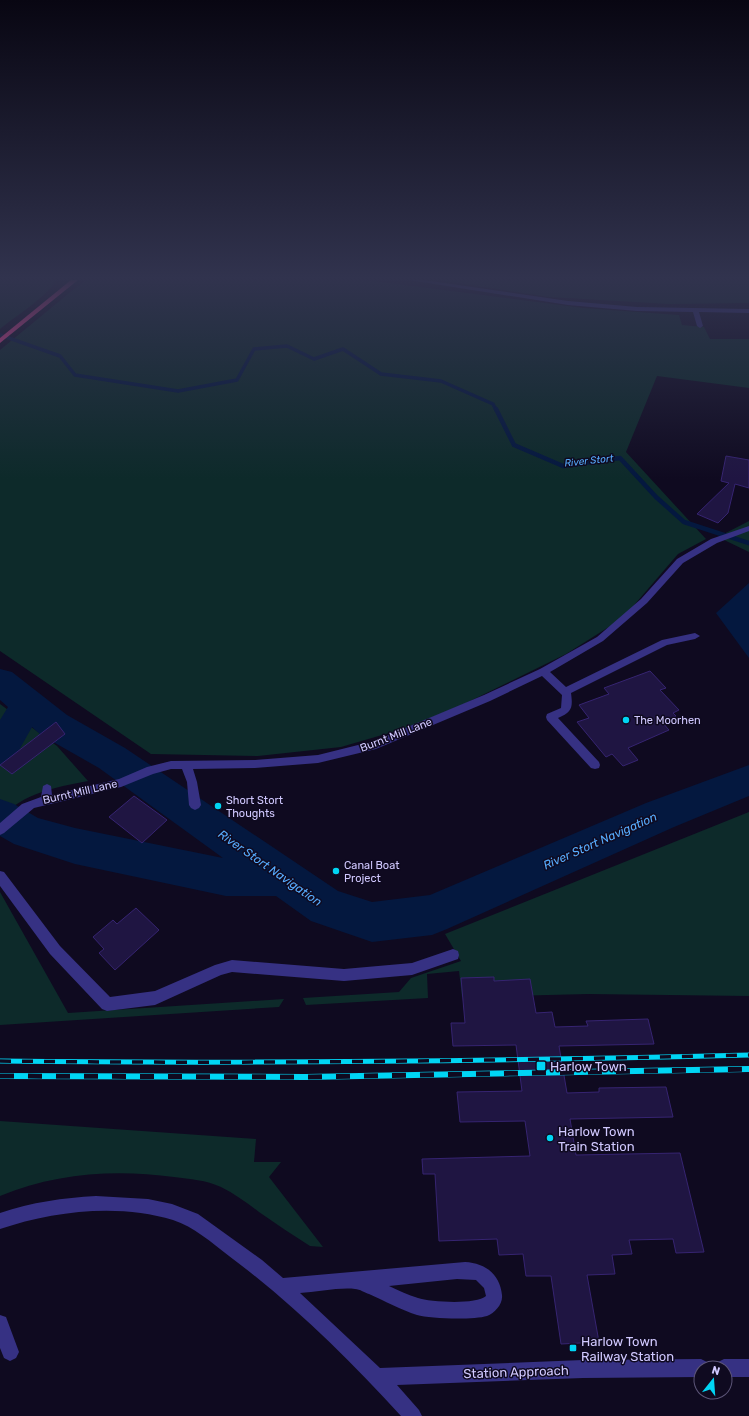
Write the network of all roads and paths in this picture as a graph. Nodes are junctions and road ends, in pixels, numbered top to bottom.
1 (749, 528) edge
2 (695, 636) dead end
3 (544, 671) junction
4 (565, 692) junction
5 (186, 765) junction
6 (595, 765) dead end
7 (47, 789) dead end
8 (47, 800) junction
9 (195, 805) dead end
10 (0, 830) edge
11 (0, 876) edge
12 (453, 955) dead end
13 (0, 1221) edge
14 (358, 1281) junction
15 (280, 1286) junction
16 (0, 1323) edge
17 (10, 1352) dead end
18 (693, 1368) edge
19 (733, 1368) edge
20 (749, 1368) edge
21 (378, 1377) junction
22 (413, 1416) edge

1 - 3 street, Burnt Mill Lane
2 - 4 street
3 - 4 street
3 - 5 street, Burnt Mill Lane
4 - 6 street
5 - 8 street, Burnt Mill Lane
5 - 9 street
7 - 8 street
8 - 10 street, Burnt Mill Lane
11 - 12 street
13 - 15 street
14 - 14 street
14 - 15 street
15 - 21 street
16 - 17 street
18 - 21 street, Station Approach
19 - 20 street
21 - 22 street

